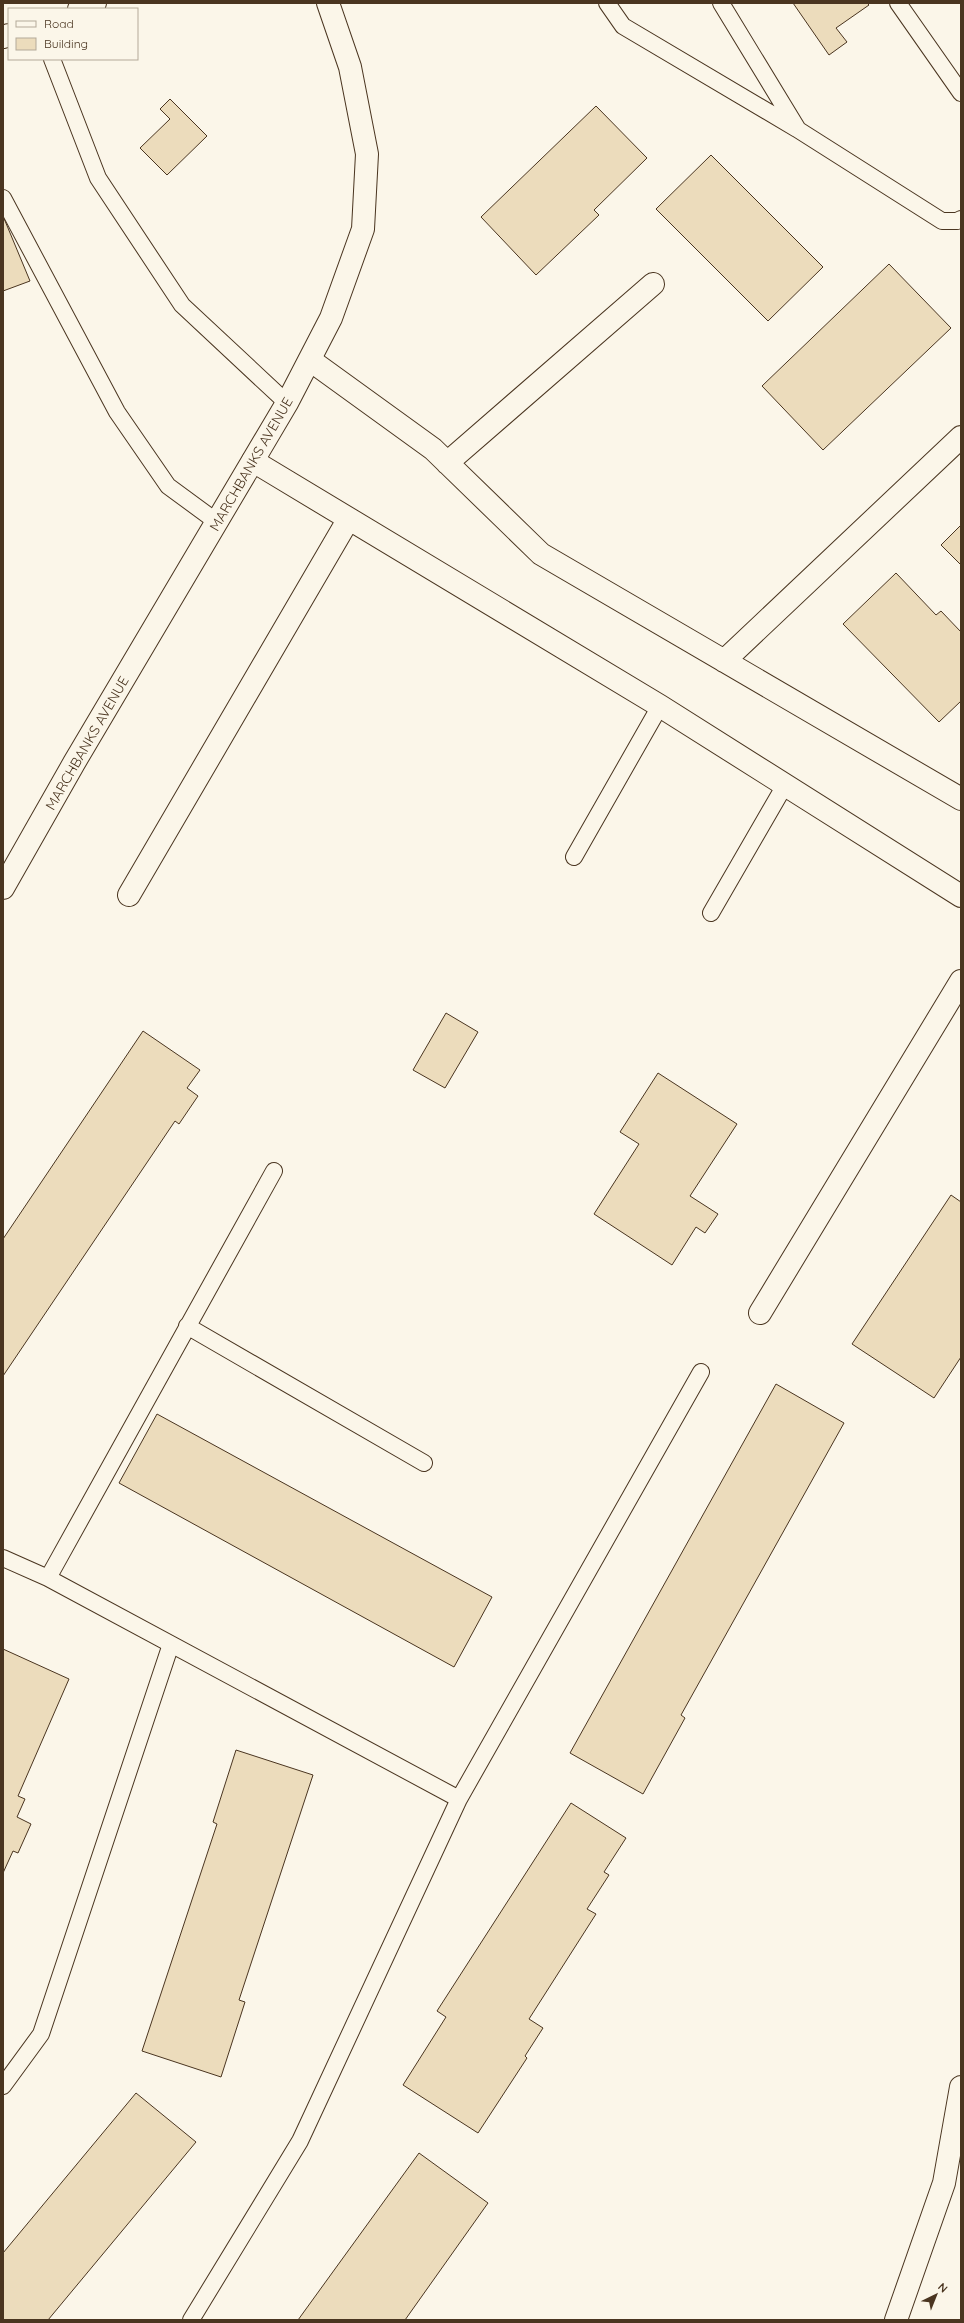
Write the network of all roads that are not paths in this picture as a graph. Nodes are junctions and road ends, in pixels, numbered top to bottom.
1 (94, 3) edge
2 (328, 3) edge
3 (607, 3) edge
4 (721, 3) edge
5 (898, 3) edge
6 (82, 8) edge
7 (52, 60) edge
8 (961, 93) edge
9 (797, 129) junction
10 (3, 198) edge
11 (961, 219) edge
12 (653, 284) dead end
13 (310, 360) junction
14 (287, 403) junction
15 (961, 437) edge
16 (253, 461) junction
17 (447, 463) junction
18 (348, 520) junction
19 (217, 522) junction
20 (724, 661) junction
21 (660, 706) junction
22 (785, 785) junction
23 (961, 799) edge
24 (574, 857) dead end
25 (3, 888) edge
26 (128, 895) dead end
27 (961, 896) edge
28 (712, 913) dead end
29 (961, 981) edge
30 (274, 1171) dead end
31 (760, 1313) dead end
32 (187, 1326) junction
33 (701, 1372) dead end
34 (424, 1463) dead end
35 (3, 1558) edge
36 (48, 1578) junction
37 (171, 1644) junction
38 (459, 1799) junction
39 (3, 2086) edge
40 (961, 2087) edge
41 (191, 2320) edge
42 (896, 2320) edge

1 - 6 street
2 - 13 street, MARCHBANKS AVENUE
3 - 9 lane
4 - 9 lane
5 - 8 lane
7 - 14 lane
9 - 11 lane
10 - 19 lane
12 - 17 street
13 - 14 street, MARCHBANKS AVENUE
13 - 17 street
14 - 16 street, MARCHBANKS AVENUE
15 - 20 street
16 - 18 street
16 - 19 street, MARCHBANKS AVENUE
17 - 20 street
18 - 21 street
18 - 26 street
19 - 25 street, MARCHBANKS AVENUE
20 - 23 street
21 - 22 street
21 - 24 lane
22 - 27 street
22 - 28 lane
29 - 31 street
30 - 32 lane
32 - 34 lane
32 - 36 lane
33 - 38 lane
35 - 36 lane
36 - 37 lane
37 - 38 lane
37 - 39 lane
38 - 41 lane
40 - 42 street

